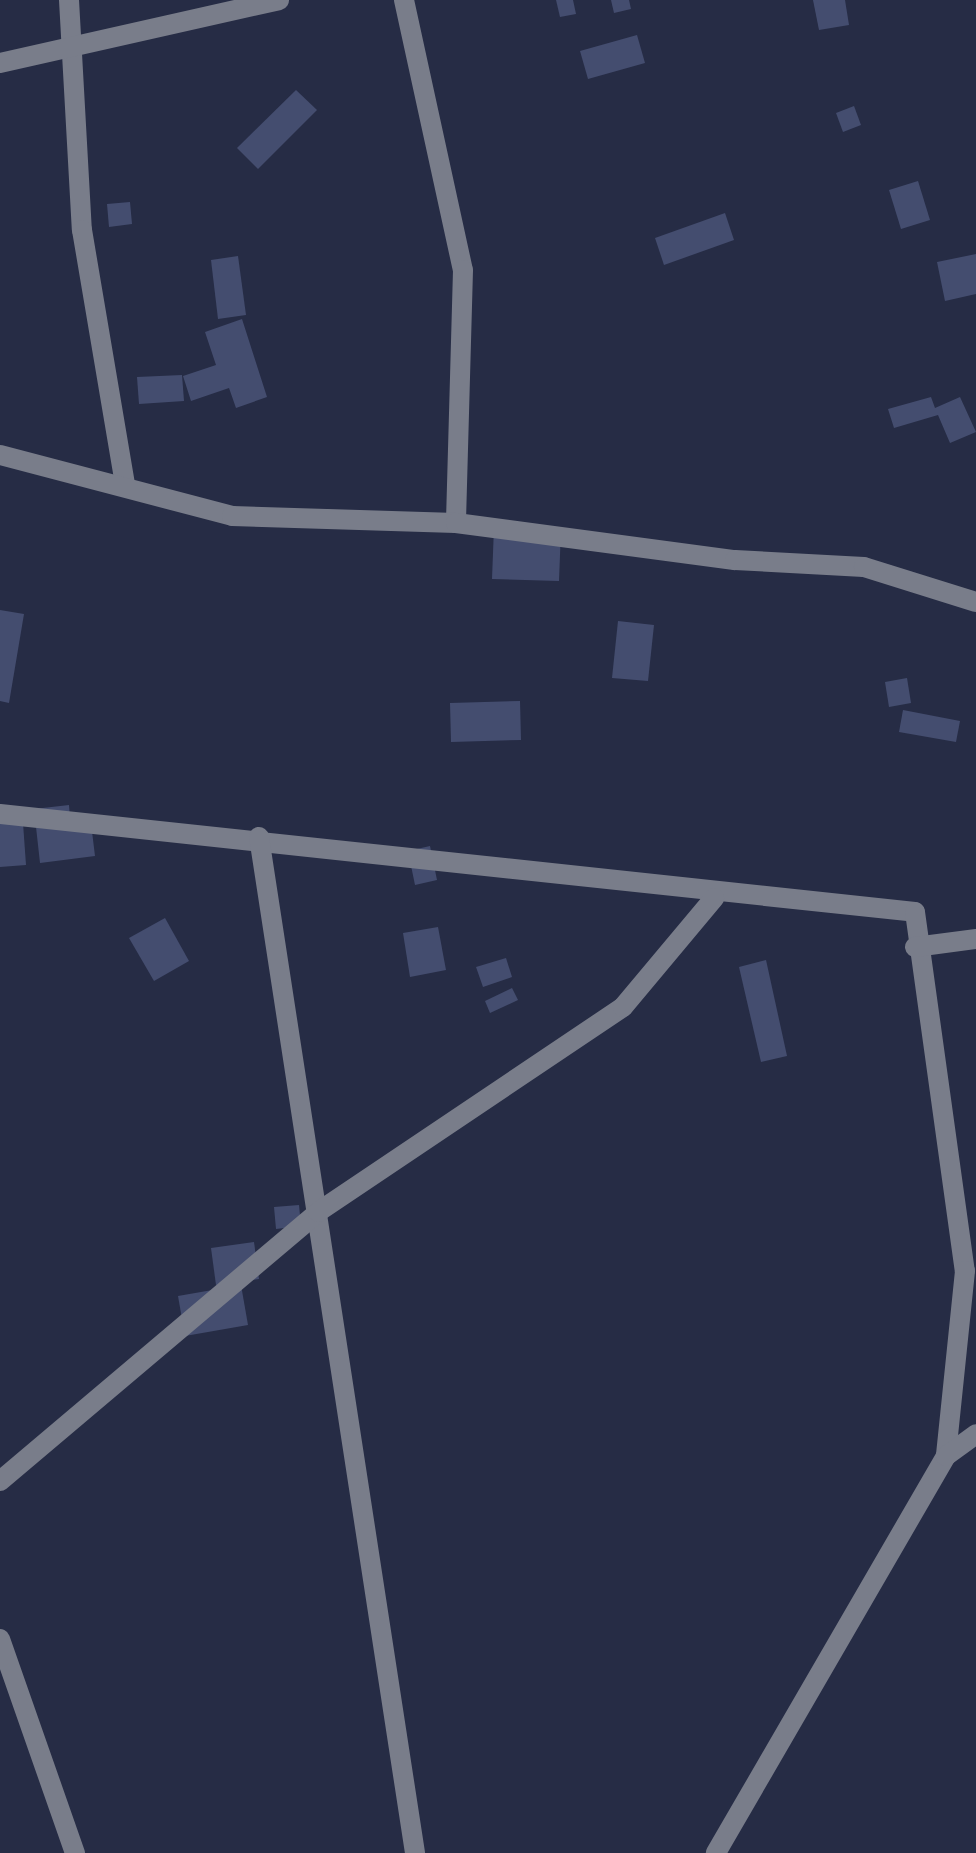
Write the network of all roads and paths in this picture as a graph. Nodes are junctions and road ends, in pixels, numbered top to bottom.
1 (69, 0) edge
2 (279, 0) edge
3 (404, 0) edge
4 (71, 49) junction
5 (0, 63) edge
6 (0, 455) edge
7 (126, 486) junction
8 (456, 523) junction
9 (976, 602) edge
10 (0, 814) edge
11 (260, 837) junction
12 (714, 898) junction
13 (976, 939) edge
14 (915, 947) junction
15 (318, 1212) junction
16 (976, 1434) edge
17 (946, 1456) junction
18 (0, 1482) edge
19 (0, 1640) edge
20 (75, 1853) edge
21 (414, 1853) edge
22 (716, 1853) edge

1 - 4 street
2 - 4 street
3 - 8 street
4 - 5 street
4 - 7 street
6 - 7 street
7 - 8 street
8 - 9 street
10 - 11 street
11 - 12 street
11 - 15 street
12 - 14 street
12 - 15 street
13 - 14 street
14 - 17 street
15 - 18 street
15 - 21 street
16 - 17 street
17 - 22 street
19 - 20 street

